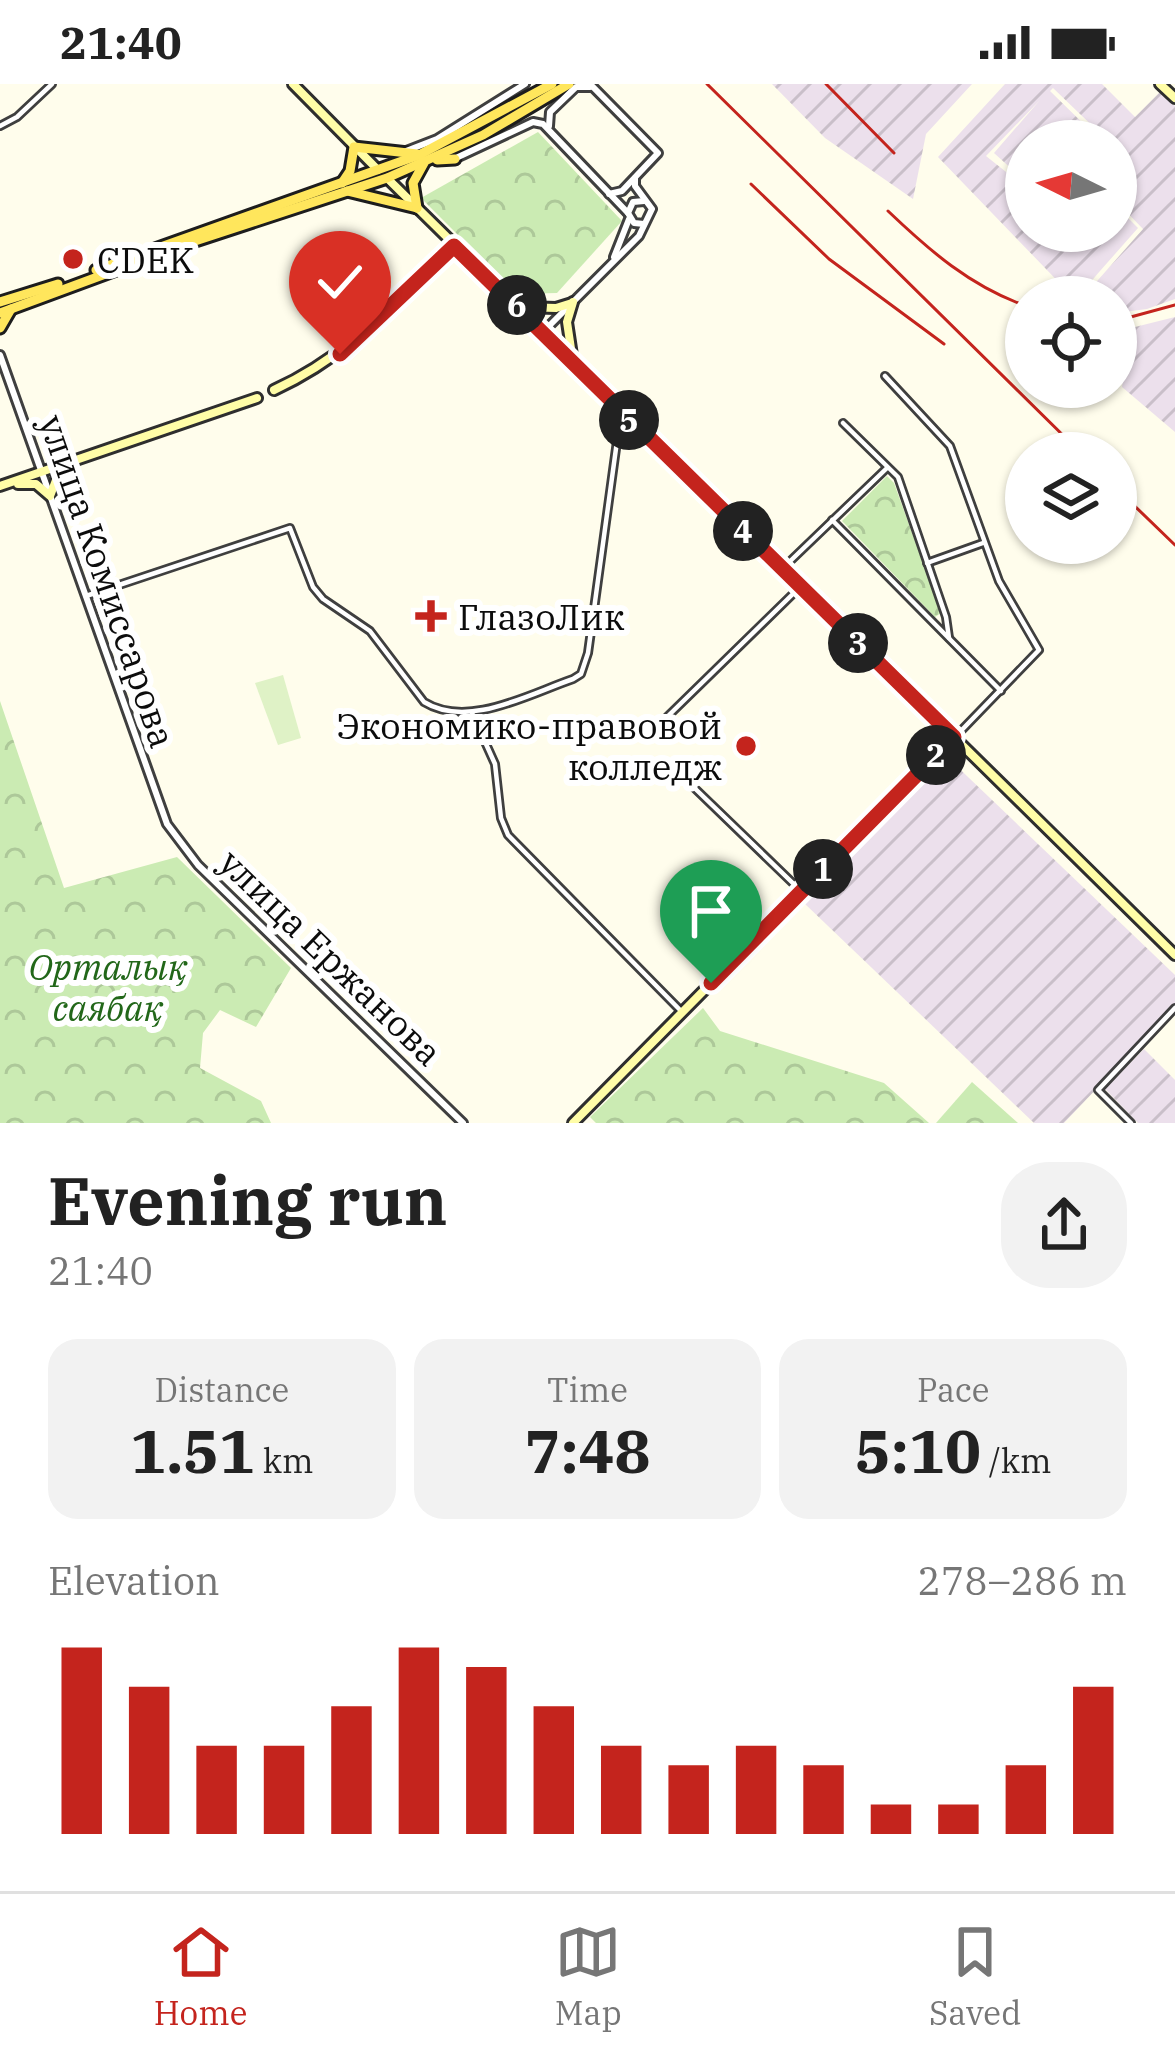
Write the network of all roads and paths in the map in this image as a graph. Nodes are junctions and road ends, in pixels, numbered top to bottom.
1 (52, 84) edge
2 (293, 84) edge
3 (525, 84) edge
4 (552, 84) edge
5 (1160, 84) edge
6 (574, 85) edge
7 (592, 86) edge
8 (1175, 98) edge
9 (0, 126) edge
10 (550, 131) junction
11 (354, 146) junction
12 (445, 148) junction
13 (403, 152) junction
14 (421, 163) junction
15 (382, 174) junction
16 (634, 178) junction
17 (343, 186) junction
18 (609, 194) junction
19 (648, 203) junction
20 (417, 208) junction
21 (629, 216) junction
22 (647, 223) junction
23 (191, 239) junction
24 (454, 246) junction
25 (610, 265) junction
26 (0, 302) edge
27 (573, 302) junction
28 (518, 306) junction
29 (5, 311) edge
30 (0, 328) edge
31 (542, 333) junction
32 (0, 355) edge
33 (574, 363) junction
34 (885, 376) dead end
35 (274, 390) dead end
36 (257, 398) dead end
37 (621, 412) junction
38 (843, 423) dead end
39 (74, 459) junction
40 (886, 468) junction
41 (41, 471) junction
42 (4, 485) edge
43 (50, 496) junction
44 (832, 520) junction
45 (985, 542) junction
46 (927, 563) junction
47 (782, 570) junction
48 (800, 587) junction
49 (86, 596) junction
50 (949, 638) junction
51 (1001, 691) junction
52 (472, 713) junction
53 (667, 717) dead end
54 (954, 737) junction
55 (682, 775) dead end
56 (167, 824) joint
57 (801, 891) junction
58 (1175, 955) edge
59 (1175, 1008) edge
60 (683, 1013) junction
61 (463, 1123) edge
62 (573, 1123) edge
63 (1131, 1123) edge

1 - 9 street
2 - 11 main road
3 - 12 street
4 - 12 main road
5 - 8 main road
6 - 7 street
6 - 10 street
6 - 12 main road
7 - 16 street
10 - 12 street
10 - 18 street
11 - 13 main road
11 - 15 main road
11 - 17 main road
12 - 13 street
12 - 14 main road
12 - 14 main road
13 - 14 main road
14 - 15 main road
14 - 20 main road
15 - 17 main road
15 - 20 main road
16 - 18 street
16 - 19 street
17 - 20 main road
17 - 23 main road
18 - 21 street
19 - 21 street
19 - 22 street
20 - 24 main road
21 - 22 street
21 - 25 street
22 - 25 street
23 - 26 main road
23 - 29 main road
24 - 28 main road
24 - 35 main road
25 - 27 street
27 - 28 main road
27 - 31 street
27 - 33 main road
28 - 31 main road
29 - 30 main road
31 - 33 main road
32 - 41 street, улица Комиссарова
33 - 37 main road
34 - 45 street
36 - 39 main road
37 - 47 main road
37 - 52 street
38 - 40 street
39 - 41 main road
39 - 43 main road
40 - 44 street
40 - 46 street
41 - 42 main road
41 - 43 street, улица Комиссарова
42 - 43 main road
43 - 49 street, улица Комиссарова
44 - 47 street
44 - 50 street
45 - 46 street
45 - 51 street
46 - 50 street
47 - 48 main road
48 - 53 street
48 - 54 main road
49 - 52 street
49 - 56 street, улица Комиссарова
50 - 51 street
51 - 54 street
52 - 60 street
54 - 57 main road
54 - 58 main road
55 - 57 street
56 - 61 street, улица Ержанова
57 - 60 main road
59 - 63 street
60 - 62 main road

